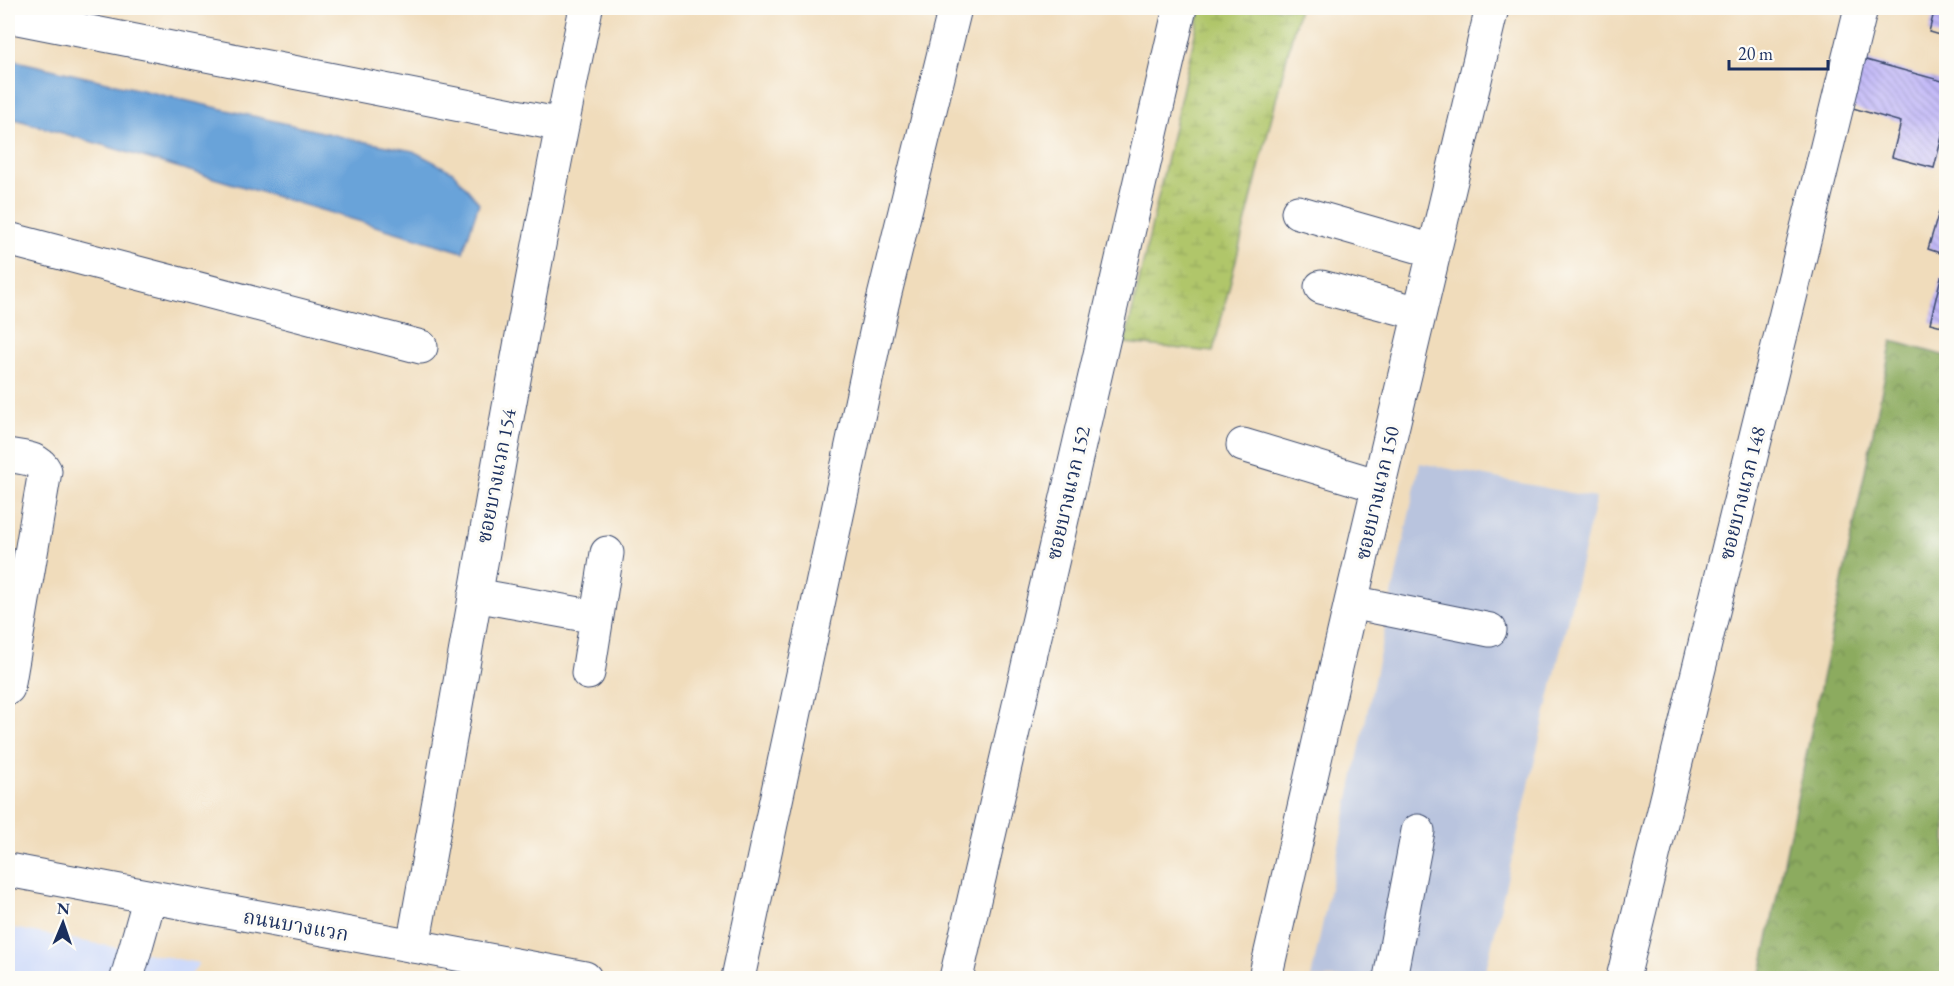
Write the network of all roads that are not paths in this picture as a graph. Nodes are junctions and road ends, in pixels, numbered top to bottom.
1 (586, 8) edge
2 (955, 8) edge
3 (1180, 8) edge
4 (1492, 8) edge
5 (1862, 8) edge
6 (8, 16) edge
7 (562, 125) junction
8 (1298, 212) dead end
9 (8, 239) edge
10 (1434, 251) junction
11 (1321, 287) dead end
12 (1419, 313) junction
13 (421, 347) dead end
14 (1243, 445) dead end
15 (8, 455) edge
16 (1379, 486) junction
17 (607, 553) dead end
18 (475, 595) junction
19 (1351, 602) junction
20 (596, 617) junction
21 (1490, 630) dead end
22 (588, 673) dead end
23 (8, 688) edge
24 (1418, 831) dead end
25 (8, 870) edge
26 (150, 897) junction
27 (413, 946) junction
28 (127, 978) edge
29 (580, 978) edge
30 (738, 978) edge
31 (956, 978) edge
32 (1265, 978) edge
33 (1390, 978) edge
34 (1623, 978) edge

1 - 7 street, ซอยบางแวก 154
2 - 30 street
3 - 31 street, ซอยบางแวก 152
4 - 10 street, ซอยบางแวก 150
5 - 34 street, ซอยบางแวก 148
6 - 7 street
7 - 18 street, ซอยบางแวก 154
8 - 10 street
9 - 13 street
10 - 12 street, ซอยบางแวก 150
11 - 12 street
12 - 16 street, ซอยบางแวก 150
14 - 16 street
15 - 23 street
16 - 19 street, ซอยบางแวก 150
17 - 20 street
18 - 20 street
18 - 27 street, ซอยบางแวก 154
19 - 21 street
19 - 32 street, ซอยบางแวก 150
20 - 22 street
24 - 33 street
25 - 26 street, ถนนบางแวก
26 - 27 street, ถนนบางแวก
26 - 28 street
27 - 29 street, ถนนบางแวก

